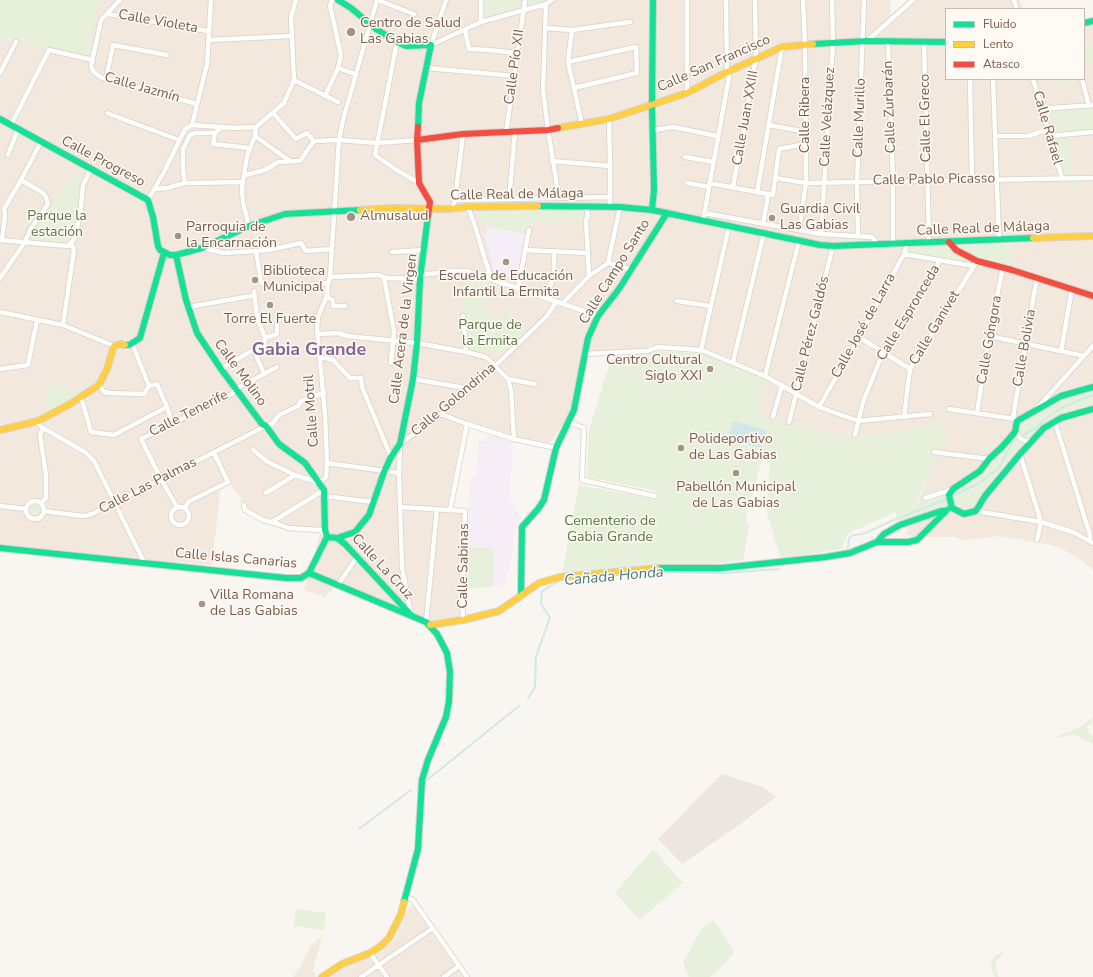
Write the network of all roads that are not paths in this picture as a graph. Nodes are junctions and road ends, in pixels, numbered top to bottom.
1 (120, 0) edge
2 (211, 0) edge
3 (296, 0) edge
4 (332, 0) edge
5 (338, 0) edge
6 (376, 0) edge
7 (446, 0) edge
8 (481, 0) edge
9 (525, 0) edge
10 (552, 0) edge
11 (653, 0) edge
12 (687, 0) edge
13 (726, 0) edge
14 (755, 0) edge
15 (804, 0) edge
16 (832, 0) edge
17 (864, 0) edge
18 (913, 0) edge
19 (347, 3) edge
20 (546, 4) junction
21 (523, 10) junction
22 (108, 14) junction
23 (414, 14) dead end
24 (481, 22) junction
25 (630, 22) dead end
26 (370, 24) junction
27 (545, 28) junction
28 (465, 29) junction
29 (572, 30) junction
30 (208, 31) junction
31 (292, 36) junction
32 (208, 40) junction
33 (865, 41) junction
34 (16, 42) dead end
35 (397, 42) junction
36 (888, 42) junction
37 (924, 42) junction
38 (945, 42) edge
39 (833, 43) junction
40 (805, 44) junction
41 (431, 45) junction
42 (782, 47) junction
43 (517, 54) junction
44 (167, 55) dead end
45 (756, 58) junction
46 (93, 60) junction
47 (568, 62) junction
48 (338, 68) junction
49 (427, 68) junction
50 (727, 72) junction
51 (0, 73) edge
52 (355, 74) junction
53 (514, 76) junction
54 (106, 79) junction
55 (294, 80) junction
56 (970, 80) edge
57 (993, 80) edge
58 (1033, 80) edge
59 (1082, 80) edge
60 (574, 88) junction
61 (687, 93) junction
62 (325, 96) junction
63 (338, 102) dead end
64 (197, 104) junction
65 (652, 105) junction
66 (1091, 106) edge
67 (1041, 109) junction
68 (107, 113) dead end
69 (273, 113) junction
70 (0, 119) edge
71 (609, 119) junction
72 (582, 124) junction
73 (11, 125) junction
74 (192, 125) junction
75 (769, 125) junction
76 (222, 127) junction
77 (256, 127) junction
78 (18, 129) junction
79 (548, 130) junction
80 (654, 130) junction
81 (1047, 130) junction
82 (515, 132) junction
83 (806, 132) junction
84 (1093, 132) edge
85 (215, 133) junction
86 (506, 133) junction
87 (463, 134) junction
88 (255, 136) junction
89 (717, 136) junction
90 (995, 136) junction
91 (1049, 136) junction
92 (179, 140) junction
93 (314, 140) junction
94 (339, 140) junction
95 (417, 140) junction
96 (41, 142) junction
97 (377, 143) junction
98 (806, 144) junction
99 (250, 148) junction
100 (8, 155) dead end
101 (685, 157) dead end
102 (290, 161) junction
103 (552, 161) junction
104 (713, 162) junction
105 (610, 166) junction
106 (91, 169) junction
107 (244, 175) junction
108 (775, 178) junction
109 (1062, 178) junction
110 (1093, 178) edge
111 (997, 179) junction
112 (21, 180) junction
113 (927, 180) junction
114 (972, 180) junction
115 (893, 181) junction
116 (243, 182) junction
117 (824, 182) junction
118 (857, 182) junction
119 (185, 183) junction
120 (419, 183) junction
121 (687, 183) dead end
122 (806, 183) junction
123 (709, 185) junction
124 (733, 187) junction
125 (155, 189) junction
126 (757, 193) junction
127 (768, 195) junction
128 (559, 198) junction
129 (610, 198) junction
130 (509, 199) junction
131 (148, 200) junction
132 (455, 200) junction
133 (586, 206) junction
134 (610, 206) junction
135 (468, 207) junction
136 (620, 207) junction
137 (452, 208) junction
138 (430, 209) junction
139 (652, 210) junction
140 (335, 211) junction
141 (667, 213) junction
142 (704, 213) junction
143 (703, 221) junction
144 (763, 224) junction
145 (249, 226) junction
146 (729, 226) junction
147 (528, 230) dead end
148 (799, 230) junction
149 (764, 234) junction
150 (821, 234) junction
151 (858, 236) junction
152 (1093, 236) edge
153 (1, 240) edge
154 (999, 240) junction
155 (799, 241) junction
156 (25, 242) junction
157 (949, 242) junction
158 (71, 243) junction
159 (929, 243) junction
160 (907, 244) junction
161 (874, 245) junction
162 (893, 245) junction
163 (833, 246) junction
164 (202, 248) junction
165 (332, 249) junction
166 (425, 250) junction
167 (525, 250) junction
168 (256, 251) junction
169 (392, 252) dead end
170 (554, 252) junction
171 (164, 253) junction
172 (588, 253) junction
173 (904, 254) junction
174 (176, 255) junction
175 (940, 260) junction
176 (977, 261) junction
177 (608, 263) junction
178 (973, 266) junction
179 (1003, 267) junction
180 (632, 270) junction
181 (589, 276) junction
182 (330, 277) junction
183 (384, 277) junction
184 (421, 277) junction
185 (0, 278) edge
186 (1037, 278) junction
187 (491, 279) junction
188 (328, 283) junction
189 (518, 288) junction
190 (1072, 289) junction
191 (327, 295) junction
192 (1093, 296) edge
193 (546, 298) junction
194 (677, 301) dead end
195 (556, 302) junction
196 (562, 304) junction
197 (345, 306) dead end
198 (710, 306) junction
199 (188, 307) junction
200 (0, 312) edge
201 (464, 316) dead end
202 (598, 316) junction
203 (37, 320) junction
204 (63, 325) junction
205 (277, 325) dead end
206 (318, 334) junction
207 (989, 336) junction
208 (859, 337) junction
209 (265, 338) junction
210 (394, 341) junction
211 (132, 343) junction
212 (417, 343) junction
213 (1025, 344) junction
214 (114, 346) junction
215 (1093, 346) edge
216 (254, 350) junction
217 (701, 350) junction
218 (1061, 351) junction
219 (466, 352) junction
220 (883, 352) junction
221 (584, 354) junction
222 (1084, 356) junction
223 (320, 358) junction
224 (733, 362) junction
225 (391, 363) dead end
226 (496, 366) junction
227 (277, 367) dead end
228 (0, 369) edge
229 (221, 369) junction
230 (910, 369) junction
231 (264, 374) junction
232 (765, 376) junction
233 (413, 379) junction
234 (508, 379) junction
235 (536, 384) dead end
236 (99, 385) junction
237 (782, 385) junction
238 (149, 386) junction
239 (1093, 386) edge
240 (236, 389) junction
241 (471, 389) junction
242 (324, 392) junction
243 (796, 393) junction
244 (81, 397) junction
245 (167, 407) junction
246 (819, 407) junction
247 (949, 409) dead end
248 (1093, 409) edge
249 (1035, 411) junction
250 (977, 413) junction
251 (441, 414) junction
252 (930, 414) dead end
253 (773, 417) dead end
254 (904, 417) junction
255 (1015, 420) junction
256 (38, 421) junction
257 (858, 421) junction
258 (568, 422) junction
259 (789, 422) dead end
260 (1055, 422) junction
261 (172, 423) junction
262 (467, 424) junction
263 (266, 426) junction
264 (43, 428) junction
265 (0, 430) edge
266 (1016, 432) junction
267 (855, 435) dead end
268 (514, 439) junction
269 (1032, 441) junction
270 (400, 444) junction
271 (556, 448) junction
272 (253, 450) dead end
273 (934, 452) dead end
274 (214, 453) junction
275 (1020, 454) junction
276 (391, 457) junction
277 (989, 459) junction
278 (327, 463) junction
279 (384, 472) junction
280 (399, 473) junction
281 (295, 475) junction
282 (161, 479) junction
283 (320, 483) junction
284 (953, 489) junction
285 (266, 493) dead end
286 (324, 493) junction
287 (655, 496) dead end
288 (925, 498) dead end
289 (373, 502) junction
290 (41, 503) junction
291 (115, 503) junction
292 (244, 505) dead end
293 (0, 506) edge
294 (177, 507) junction
295 (400, 507) junction
296 (184, 508) junction
297 (952, 508) junction
298 (26, 509) junction
299 (437, 509) junction
300 (450, 510) junction
301 (44, 511) junction
302 (945, 511) junction
303 (976, 511) junction
304 (272, 522) junction
305 (1041, 522) junction
306 (327, 538) junction
307 (337, 538) junction
308 (1037, 540) dead end
309 (877, 542) junction
310 (1092, 542) edge
311 (0, 548) edge
312 (357, 557) junction
313 (145, 564) junction
314 (309, 573) junction
315 (338, 585) junction
316 (521, 595) junction
317 (412, 616) junction
318 (463, 620) junction
319 (428, 624) junction
320 (406, 897) junction
321 (433, 928) junction
322 (370, 953) junction
323 (379, 965) junction
324 (459, 966) junction
325 (322, 977) edge
326 (361, 977) edge
327 (387, 977) edge
328 (444, 977) edge
329 (467, 977) edge

1 - 22 street
2 - 30 street
3 - 31 street
4 - 48 street
5 - 19 street
6 - 23 street
6 - 26 street, Calle Motril
7 - 41 street
8 - 24 street
9 - 21 street, Calle Pío XII
10 - 20 street
11 - 65 street
12 - 61 street
13 - 50 street
14 - 45 street, Calle Juan XXIII
15 - 40 street, Calle Ribera
16 - 39 street, Calle Velázquez
17 - 33 street, Calle Murillo
18 - 33 street
19 - 26 street
20 - 21 street
20 - 27 street
21 - 24 street
21 - 43 street, Calle Pío XII
22 - 30 street, Calle Violeta
22 - 46 street, Calle Jazmín
24 - 28 street
25 - 29 street
26 - 35 street
26 - 52 street, Calle Motril
27 - 29 street
27 - 79 street
28 - 41 street
28 - 43 street
29 - 47 street
30 - 32 street
31 - 32 street
31 - 55 street
32 - 64 street
33 - 36 street, Calle San Francisco
33 - 39 street, Calle San Francisco
33 - 118 street, Calle Murillo
34 - 51 street
35 - 41 street
35 - 97 street
36 - 37 street, Calle San Francisco
36 - 115 street, Calle Zurbarán
37 - 38 street, Calle San Francisco
37 - 113 street, Calle El Greco
39 - 40 street, Calle San Francisco
39 - 117 street, Calle Velázquez
40 - 42 street, Calle San Francisco
40 - 83 street, Calle Ribera
41 - 49 street
42 - 45 street, Calle San Francisco
42 - 75 street
43 - 53 street, Calle Pío XII
44 - 54 street
45 - 50 street, Calle San Francisco
45 - 124 street, Calle Juan XXIII
46 - 54 street, Calle Jazmín
46 - 73 street
47 - 60 street
47 - 60 street
48 - 52 street
48 - 62 street
49 - 53 street
49 - 95 street
50 - 61 street, Calle San Francisco
50 - 89 street
52 - 94 street, Calle Motril
53 - 86 street, Calle Pío XII
54 - 64 street, Calle Jazmín
55 - 62 street
55 - 69 street
56 - 114 street
57 - 90 street
58 - 67 street, Calle Rafael
59 - 66 street
60 - 72 street
61 - 65 street, Calle San Francisco
62 - 63 street
64 - 74 street
65 - 71 street, Calle San Francisco
65 - 80 street
66 - 67 street
67 - 81 street, Calle Rafael
68 - 92 street
69 - 77 street
69 - 93 street
70 - 73 street, Calle Progreso
71 - 72 street, Calle San Francisco
71 - 105 street
72 - 79 street, Calle San Francisco
73 - 78 street, Calle Progreso
74 - 76 street
74 - 92 street
75 - 83 street
75 - 126 street
76 - 77 street
76 - 85 street
77 - 88 street
78 - 96 street, Calle Progreso
78 - 100 street
79 - 82 street, Calle San Francisco
79 - 103 street
80 - 89 street
80 - 139 street
81 - 90 street
81 - 91 street, Calle Rafael
82 - 86 street, Calle San Francisco
82 - 130 street
83 - 98 street, Calle Ribera
84 - 91 street
85 - 99 street
85 - 119 street
86 - 87 street, Calle San Francisco
87 - 95 street, Calle San Francisco
87 - 132 street
88 - 99 street
88 - 102 street
89 - 104 street
90 - 111 street
91 - 109 street, Calle Rafael
92 - 125 street
93 - 94 street
93 - 102 street
94 - 97 street
94 - 140 street, Calle Motril
95 - 97 street
95 - 120 street
96 - 106 street, Calle Progreso
96 - 112 street
97 - 120 street
98 - 108 street
98 - 122 street, Calle Ribera
99 - 107 street
101 - 104 street
102 - 107 street
103 - 105 street
103 - 128 street
104 - 123 street
105 - 129 street
106 - 131 street, Calle Progreso
106 - 158 street
107 - 116 street
108 - 122 street, Calle Pablo Picasso
108 - 127 street
109 - 110 street, Calle Pablo Picasso
109 - 111 street, Calle Pablo Picasso
111 - 114 street, Calle Pablo Picasso
111 - 154 street
112 - 153 street
112 - 156 street
113 - 114 street, Calle Pablo Picasso
113 - 115 street, Calle Pablo Picasso
113 - 159 street, Calle El Greco
115 - 118 street, Calle Pablo Picasso
115 - 162 street, Calle Zurbarán
116 - 119 street
116 - 145 street
117 - 118 street, Calle Pablo Picasso
117 - 122 street, Calle Pablo Picasso
117 - 150 street, Calle Velázquez
118 - 151 street, Calle Murillo
119 - 125 street
120 - 138 street
121 - 123 street
122 - 148 street, Calle Ribera
123 - 124 street
123 - 142 street
124 - 126 street
125 - 131 street
126 - 127 street
127 - 144 street
128 - 129 street, Calle Real de Málaga
128 - 130 street, Calle Real de Málaga
129 - 134 street
130 - 132 street, Calle Real de Málaga
131 - 171 street, Calle Progreso
132 - 137 street
133 - 134 street, Calle Real de Málaga
133 - 135 street, Calle Real de Málaga
133 - 172 street
134 - 136 street, Calle Real de Málaga
135 - 137 street, Calle Real de Málaga
135 - 187 street
136 - 139 street, Calle Real de Málaga
136 - 177 street
137 - 138 street, Calle Real de Málaga
138 - 140 street, Calle Real de Málaga
138 - 166 street, Calle Acera de la Virgen
139 - 141 street, Calle Real de Málaga
140 - 145 street, Calle Real de Málaga
140 - 165 street, Calle Motril
141 - 143 street, Calle Real de Málaga
141 - 180 street, Calle Campo Santo
142 - 143 street
142 - 144 street
143 - 146 street, Calle Real de Málaga
144 - 148 street
145 - 164 street, Calle Real de Málaga
146 - 149 street, Calle Real de Málaga
146 - 198 street
147 - 167 street
148 - 150 street
149 - 155 street, Calle Real de Málaga
149 - 224 street
150 - 151 street
151 - 161 street
152 - 154 street, Calle Real de Málaga
153 - 156 street
154 - 157 street, Calle Real de Málaga
155 - 163 street, Calle Real de Málaga
155 - 232 street
156 - 158 street
156 - 185 street
157 - 159 street, Calle Real de Málaga
157 - 176 street
158 - 204 street
159 - 160 street, Calle Real de Málaga
160 - 162 street, Calle Real de Málaga
160 - 173 street, Calle José de Larra
161 - 162 street, Calle Real de Málaga
161 - 163 street, Calle Real de Málaga
163 - 243 street, Calle Pérez Galdós
164 - 168 street
164 - 174 street, Calle Real de Málaga
165 - 168 street
165 - 182 street, Calle Motril
166 - 169 street
166 - 184 street, Calle Acera de la Virgen
167 - 170 street
167 - 189 street
168 - 188 street
170 - 172 street
170 - 193 street
171 - 174 street, Calle Real de Málaga
171 - 211 street
172 - 181 street
173 - 175 street
173 - 208 street, Calle José de Larra
174 - 199 street, Calle Molino
175 - 178 street
175 - 220 street, Calle Espronceda
176 - 178 street, Calle Ganivet
176 - 179 street
177 - 180 street
177 - 181 street
178 - 230 street, Calle Ganivet
179 - 186 street
179 - 207 street, Calle Góngora
180 - 202 street, Calle Campo Santo
181 - 196 street
182 - 183 street
182 - 188 street, Calle Motril
183 - 184 street
183 - 210 street
184 - 187 street
184 - 212 street, Calle Acera de la Virgen
186 - 190 street
186 - 213 street, Calle Bolivia
187 - 189 street
188 - 191 street, Calle Motril
189 - 193 street
190 - 192 street
190 - 218 street
191 - 197 street
191 - 206 street, Calle Motril
193 - 195 street
194 - 198 street
195 - 196 street
195 - 226 street, Calle Golondrina
196 - 202 street
198 - 217 street
199 - 209 street
199 - 229 street, Calle Molino
200 - 203 street
201 - 219 street
202 - 221 street, Calle Campo Santo
203 - 204 street
203 - 228 street
204 - 214 street
205 - 209 street
206 - 210 street
206 - 223 street, Calle Motril
207 - 213 street
207 - 250 street, Calle Góngora
208 - 220 street
208 - 246 street, Calle José de Larra
209 - 216 street
210 - 212 street
210 - 225 street
211 - 214 street
211 - 238 street
212 - 219 street
212 - 233 street, Calle Acera de la Virgen
213 - 218 street
213 - 255 street, Calle Bolivia
214 - 236 street
215 - 222 street
216 - 229 street
216 - 231 street
217 - 221 street
217 - 224 street
218 - 222 street
219 - 226 street
220 - 230 street
220 - 257 street, Calle Espronceda
221 - 258 street, Calle Campo Santo
222 - 249 street
223 - 242 street, Calle Motril
223 - 276 street
224 - 232 street
226 - 234 street
226 - 241 street, Calle Golondrina
227 - 231 street, Calle Tenerife
229 - 240 street, Calle Molino
230 - 254 street, Calle Ganivet
231 - 240 street, Calle Tenerife
232 - 237 street
233 - 241 street
233 - 270 street, Calle Acera de la Virgen
234 - 235 street
234 - 268 street
236 - 238 street
236 - 244 street
237 - 243 street
237 - 253 street
238 - 245 street
239 - 249 street
240 - 261 street, Calle Tenerife
240 - 263 street, Calle Molino
241 - 251 street, Calle Golondrina
242 - 263 street, Calle Las Palmas
242 - 278 street, Calle Motril
243 - 246 street
243 - 259 street, Calle Pérez Galdós
244 - 245 street
244 - 256 street
245 - 261 street
246 - 257 street
247 - 250 street
248 - 260 street
249 - 255 street
250 - 255 street
251 - 262 street
251 - 270 street, Calle Golondrina
252 - 254 street
254 - 257 street
255 - 266 street
256 - 264 street
256 - 265 street
257 - 267 street, Calle Espronceda
258 - 271 street, Calle Campo Santo
258 - 287 street
260 - 269 street
260 - 310 street
261 - 282 street, Calle Tenerife
262 - 268 street
262 - 300 street
263 - 274 street, Calle Las Palmas
263 - 283 street, Calle Molino
264 - 290 street
264 - 291 street
266 - 269 street
266 - 277 street
268 - 271 street
269 - 275 street
270 - 276 street, Calle Acera de la Virgen
270 - 280 street
271 - 316 street, Calle Campo Santo
272 - 281 street
273 - 277 street
274 - 282 street, Calle Las Palmas
274 - 296 street
275 - 303 street
275 - 305 street
276 - 279 street, Calle Acera de la Virgen
277 - 284 street
278 - 279 street
278 - 283 street, Calle Motril
279 - 280 street
279 - 289 street, Calle Acera de la Virgen
280 - 295 street
281 - 283 street
281 - 285 street
282 - 291 street, Calle Las Palmas
282 - 294 street
283 - 286 street
284 - 288 street
284 - 297 street
286 - 289 street
286 - 304 street
286 - 306 street
289 - 307 street, Calle Acera de la Virgen
290 - 298 street
290 - 301 street
291 - 301 street, Calle Las Palmas
291 - 313 street
292 - 304 street
293 - 298 street
294 - 296 street
294 - 296 street
295 - 299 street
295 - 317 street
297 - 302 street
297 - 303 street
298 - 301 street
299 - 300 street
299 - 319 street
300 - 318 street, Calle Sabinas
302 - 309 street
302 - 309 street
303 - 305 street
304 - 306 street
305 - 308 street
305 - 310 street
306 - 307 street, Calle La Cruz
306 - 314 street
307 - 312 street, Calle La Cruz
309 - 316 street
311 - 313 street, Calle Islas Canarias
312 - 315 street
312 - 317 street, Calle La Cruz
313 - 314 street, Calle Islas Canarias
314 - 315 street, Calle Islas Canarias
315 - 317 street, Calle Islas Canarias
316 - 318 street
317 - 319 street, Calle Islas Canarias
318 - 319 street
319 - 320 street
320 - 321 street
320 - 322 street
321 - 323 street
321 - 324 street
322 - 323 street
322 - 325 street
323 - 326 street
323 - 327 street
324 - 328 street
324 - 329 street

